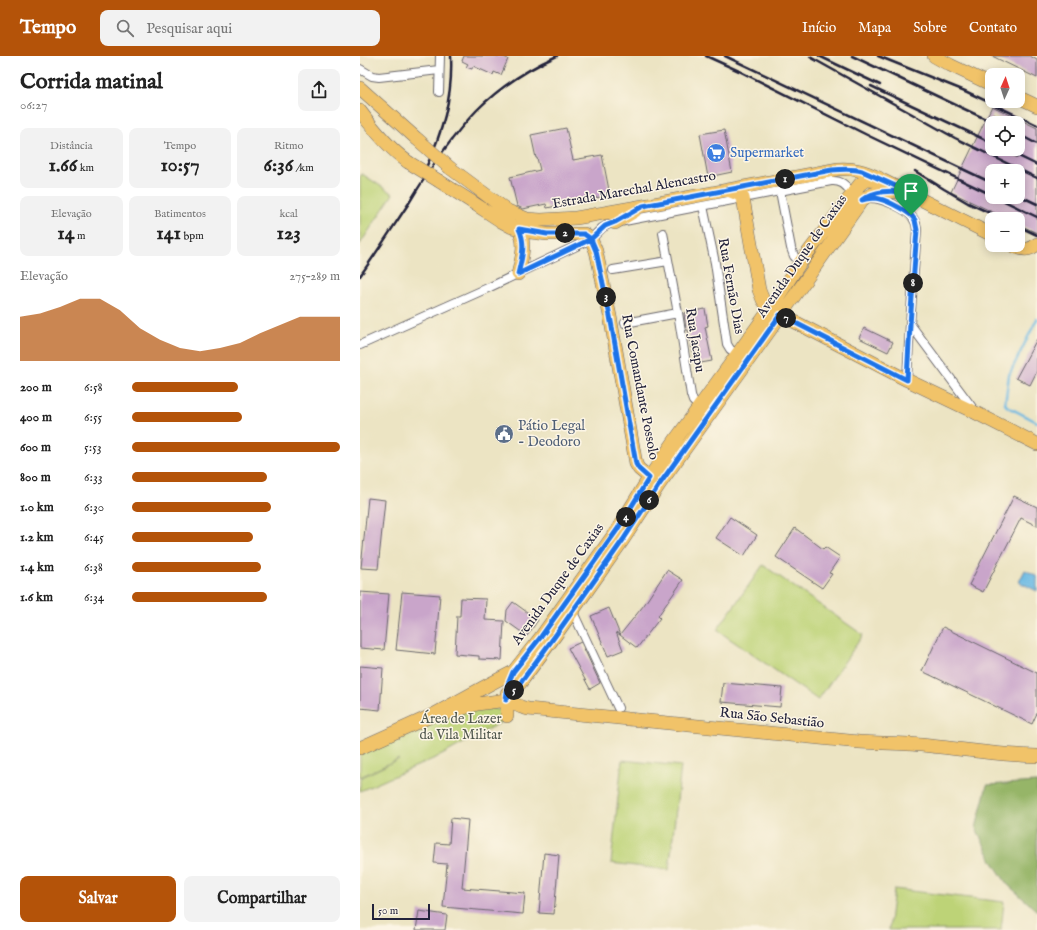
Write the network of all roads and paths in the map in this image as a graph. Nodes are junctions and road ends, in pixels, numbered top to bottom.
1 (440, 56) edge
2 (934, 56) edge
3 (360, 69) edge
4 (440, 70) junction
5 (985, 82) edge
6 (360, 88) edge
7 (439, 92) dead end
8 (1025, 100) edge
9 (1037, 106) edge
10 (360, 111) edge
11 (884, 181) junction
12 (728, 190) junction
13 (780, 191) junction
14 (909, 192) junction
15 (857, 196) junction
16 (743, 198) junction
17 (643, 206) junction
18 (703, 206) junction
19 (615, 222) junction
20 (519, 229) junction
21 (985, 231) edge
22 (663, 233) dead end
23 (591, 239) junction
24 (1037, 244) edge
25 (1025, 250) edge
26 (668, 261) junction
27 (800, 264) junction
28 (613, 270) dead end
29 (518, 274) junction
30 (775, 312) junction
31 (678, 313) junction
32 (625, 323) dead end
33 (910, 324) junction
34 (360, 345) edge
35 (742, 358) junction
36 (907, 380) junction
37 (704, 411) junction
38 (976, 413) junction
39 (1037, 444) edge
40 (654, 481) junction
41 (572, 610) junction
42 (513, 672) junction
43 (506, 700) junction
44 (618, 708) dead end
45 (433, 715) junction
46 (507, 716) dead end
47 (360, 748) edge
48 (1037, 756) edge

1 - 4 street
2 - 5 main road
3 - 4 street
4 - 7 street
6 - 17 main road, Estrada Marechal Alencastro, bridge
8 - 9 main road
10 - 20 main road, bridge
11 - 12 main road, Estrada Marechal Alencastro
11 - 14 main road, Avenida Duque de Caxias
11 - 15 main road, Avenida Duque de Caxias
12 - 16 main road
12 - 17 main road, Estrada Marechal Alencastro
13 - 15 street, Estrada Marechal Alencastro
13 - 16 street, Estrada Marechal Alencastro
13 - 27 street
14 - 15 main road, Avenida Duque de Caxias
14 - 21 main road
15 - 27 main road, Avenida Duque de Caxias
15 - 30 main road, Avenida Duque de Caxias
15 - 33 street
16 - 18 street, Estrada Marechal Alencastro
16 - 30 main road
17 - 19 main road
18 - 19 street, Estrada Marechal Alencastro
18 - 35 street, Rua Fernão Dias
19 - 23 street, Estrada Marechal Alencastro
20 - 23 main road
20 - 29 main road
22 - 26 street, Rua Jacapu
23 - 29 street, Estrada Marechal Alencastro
23 - 40 main road, Rua Comandante Possolo
24 - 25 main road
26 - 28 street
26 - 31 street, Rua Jacapu
27 - 30 main road, Avenida Duque de Caxias
29 - 34 street, Estrada Marechal Alencastro
30 - 35 main road, Avenida Duque de Caxias
30 - 36 main road
31 - 32 street
31 - 37 street, Rua Jacapu
33 - 36 street
33 - 38 street
35 - 37 main road, Avenida Duque de Caxias
36 - 38 main road
37 - 40 main road, Avenida Duque de Caxias
38 - 39 main road
40 - 41 main road, Avenida Duque de Caxias
40 - 42 main road, Avenida Duque de Caxias
41 - 43 main road, Avenida Duque de Caxias
41 - 44 street
42 - 43 main road
42 - 45 main road, Avenida Duque de Caxias
43 - 45 main road, Avenida Duque de Caxias
43 - 46 main road
43 - 48 main road, Rua São Sebastião
45 - 47 main road, Avenida Duque de Caxias

